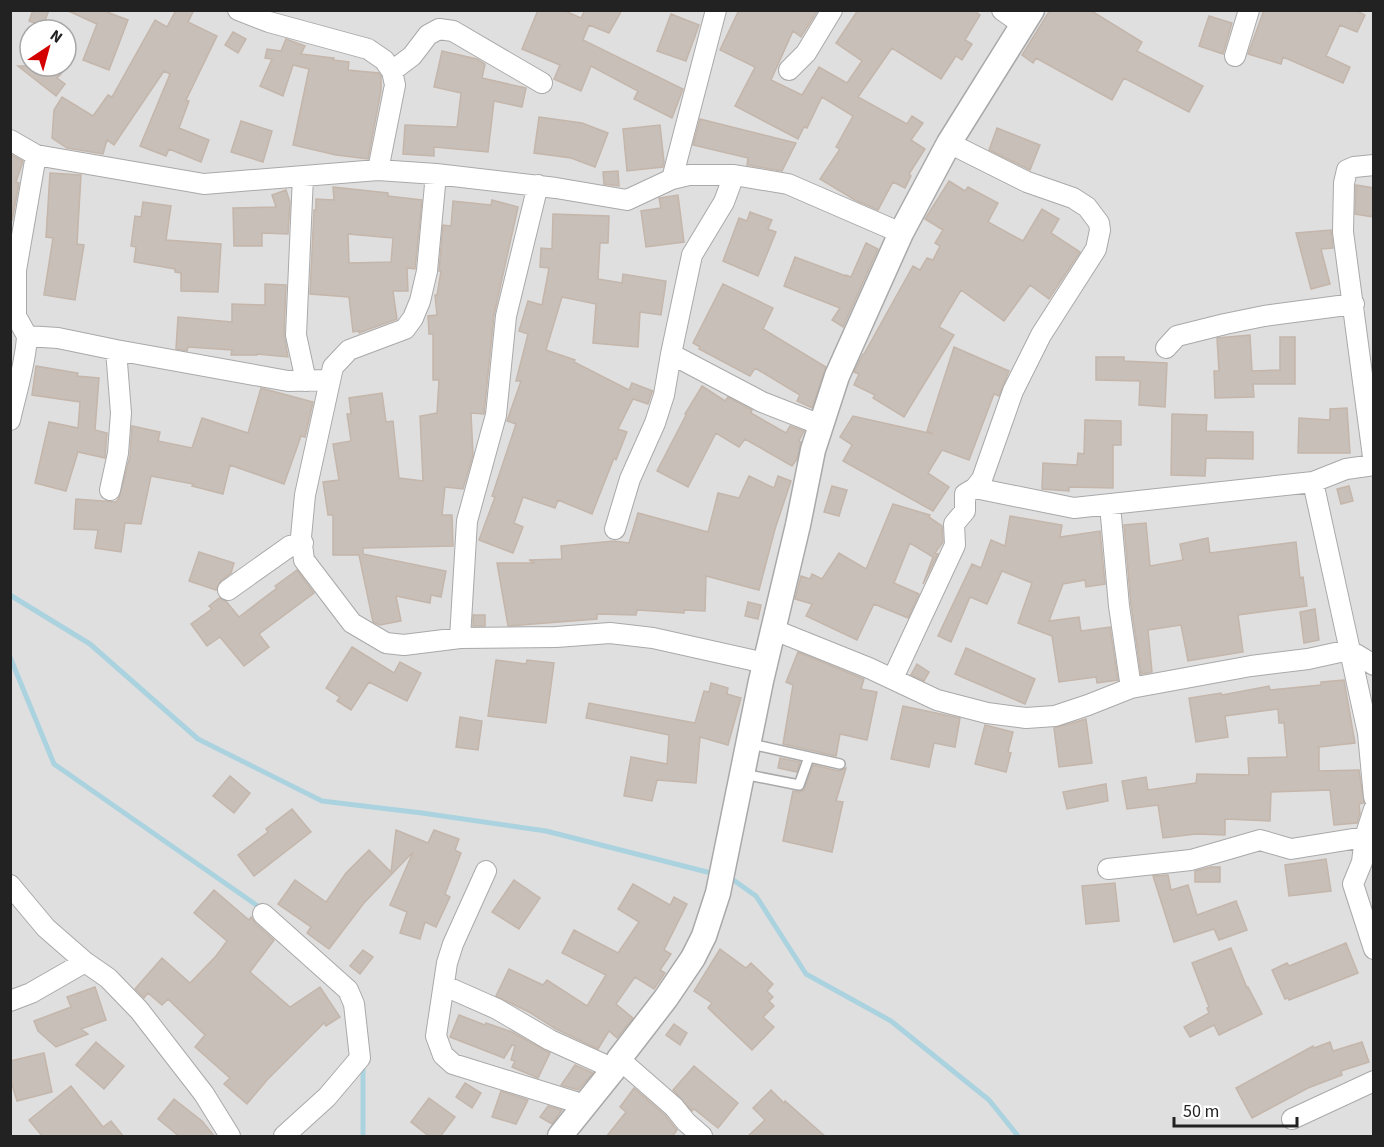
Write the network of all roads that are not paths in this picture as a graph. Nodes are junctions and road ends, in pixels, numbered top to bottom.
1 (238, 10) edge
2 (716, 10) edge
3 (832, 10) edge
4 (1002, 10) edge
5 (1249, 10) edge
6 (1028, 18) edge
7 (1235, 56) dead end
8 (789, 70) dead end
9 (392, 72) junction
10 (542, 83) dead end
11 (10, 140) edge
12 (949, 144) junction
13 (36, 155) junction
14 (1374, 165) edge
15 (378, 170) junction
16 (436, 174) junction
17 (734, 175) junction
18 (303, 176) junction
19 (672, 179) junction
20 (538, 186) junction
21 (901, 233) junction
22 (1354, 304) junction
23 (27, 336) junction
24 (1166, 348) dead end
25 (116, 350) junction
26 (671, 354) junction
27 (330, 380) junction
28 (306, 381) junction
29 (10, 420) edge
30 (821, 425) junction
31 (1374, 464) edge
32 (1312, 482) junction
33 (975, 488) junction
34 (110, 490) dead end
35 (1110, 505) junction
36 (615, 529) dead end
37 (303, 543) junction
38 (228, 590) dead end
39 (772, 629) junction
40 (460, 639) junction
41 (1349, 650) junction
42 (765, 663) junction
43 (1374, 665) edge
44 (893, 678) junction
45 (1131, 688) junction
46 (748, 743) junction
47 (809, 757) junction
48 (840, 764) dead end
49 (742, 774) junction
50 (1374, 797) edge
51 (1374, 809) edge
52 (1367, 845) edge
53 (1108, 869) dead end
54 (486, 871) dead end
55 (10, 885) edge
56 (263, 914) dead end
57 (1374, 949) edge
58 (85, 962) junction
59 (445, 986) junction
60 (10, 1000) edge
61 (616, 1064) junction
62 (1374, 1081) edge
63 (585, 1105) junction
64 (1292, 1119) dead end
65 (230, 1137) edge
66 (284, 1137) edge
67 (560, 1137) edge
68 (702, 1137) edge

1 - 9 street
2 - 19 street
3 - 8 street
4 - 6 street
5 - 7 street
6 - 12 street
9 - 10 street
9 - 15 street
11 - 13 street
12 - 21 street
12 - 33 street
13 - 18 street
13 - 23 street
14 - 22 street
15 - 16 street
15 - 18 street
16 - 20 street
16 - 27 street
17 - 19 street
17 - 21 street
17 - 26 street
18 - 28 street
19 - 20 street
20 - 40 street
21 - 30 street
22 - 24 street
22 - 31 street
23 - 25 street
23 - 29 street
25 - 28 street
25 - 34 street
26 - 30 street
26 - 36 street
27 - 28 street
27 - 37 street
30 - 39 street
31 - 32 street
32 - 35 street
32 - 41 street
33 - 35 street
33 - 44 street
35 - 45 street
37 - 38 street
37 - 40 street
39 - 42 street
39 - 44 street
40 - 42 street
41 - 43 street
41 - 45 street
41 - 50 street
42 - 46 street
44 - 45 street
46 - 47 lane
46 - 49 street
47 - 48 lane
47 - 49 lane
49 - 61 street
51 - 52 street
52 - 53 street
52 - 57 street
54 - 59 street
55 - 58 street
56 - 66 street
58 - 60 street
58 - 65 street
59 - 61 street
59 - 63 street
61 - 63 street
61 - 68 street
62 - 64 street
63 - 67 street

